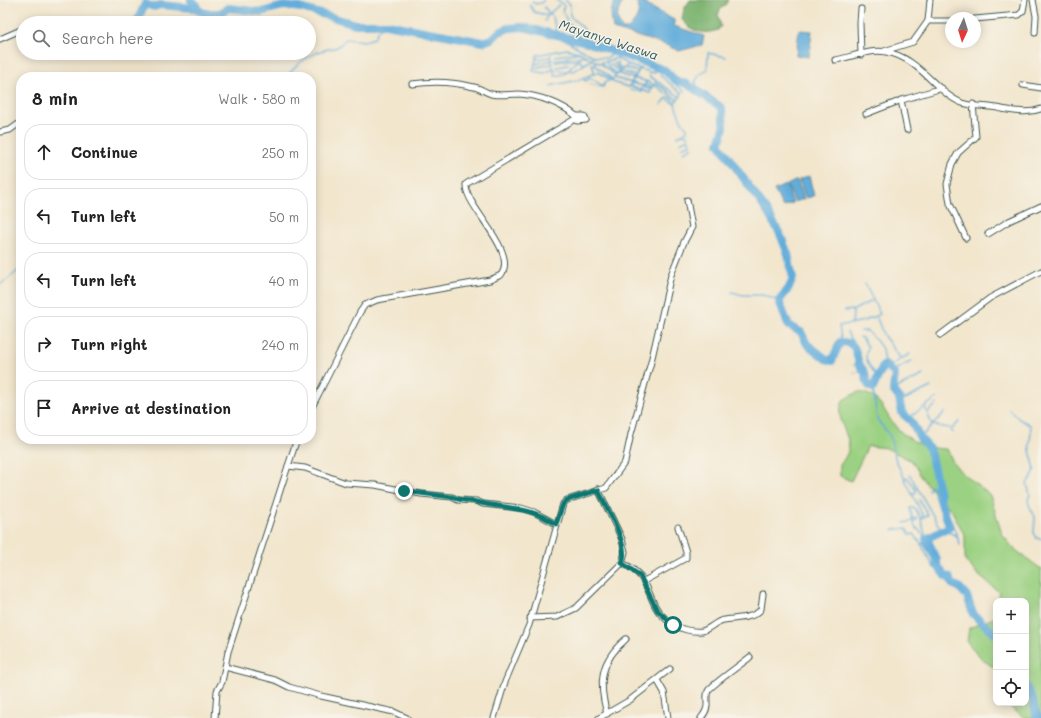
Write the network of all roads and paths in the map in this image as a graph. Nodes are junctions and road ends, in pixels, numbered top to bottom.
1 (930, 0) edge
2 (1025, 0) edge
3 (1033, 0) edge
4 (861, 9) dead end
5 (981, 18) edge
6 (928, 21) junction
7 (945, 21) edge
8 (16, 32) edge
9 (1035, 33) dead end
10 (0, 39) edge
11 (883, 52) junction
12 (861, 55) junction
13 (835, 60) dead end
14 (412, 84) dead end
15 (1023, 85) dead end
16 (942, 88) junction
17 (1041, 88) edge
18 (900, 100) junction
19 (973, 104) junction
20 (1041, 109) edge
21 (866, 114) dead end
22 (16, 126) edge
23 (907, 130) dead end
24 (0, 132) edge
25 (687, 200) dead end
26 (1041, 206) edge
27 (988, 234) dead end
28 (966, 238) dead end
29 (1041, 271) edge
30 (940, 335) dead end
31 (316, 398) edge
32 (295, 444) edge
33 (288, 466) junction
34 (598, 490) junction
35 (556, 524) junction
36 (678, 526) dead end
37 (622, 563) junction
38 (644, 581) junction
39 (763, 594) dead end
40 (530, 618) junction
41 (626, 639) dead end
42 (750, 657) dead end
43 (225, 667) junction
44 (670, 669) dead end
45 (657, 680) junction
46 (607, 714) junction
47 (215, 718) edge
48 (407, 718) edge
49 (494, 718) edge
50 (599, 718) edge
51 (668, 718) edge
52 (701, 718) edge

1 - 6 street
2 - 5 street
3 - 9 street
4 - 12 street
6 - 7 street
6 - 11 street
8 - 10 street
11 - 12 street
11 - 16 street
12 - 13 street
14 - 31 street
15 - 17 street
16 - 18 street
16 - 19 street
18 - 21 street
18 - 23 street
19 - 20 street
19 - 28 street
22 - 24 street
25 - 34 street
26 - 27 street
29 - 30 street
32 - 33 street
33 - 35 street
33 - 43 street
34 - 35 street
34 - 37 street
35 - 40 street
36 - 38 street
37 - 38 street
37 - 40 street
38 - 39 street
40 - 49 street
41 - 46 street
42 - 52 street
43 - 47 street
43 - 48 street
44 - 45 street
45 - 46 street
45 - 51 street
46 - 50 street

